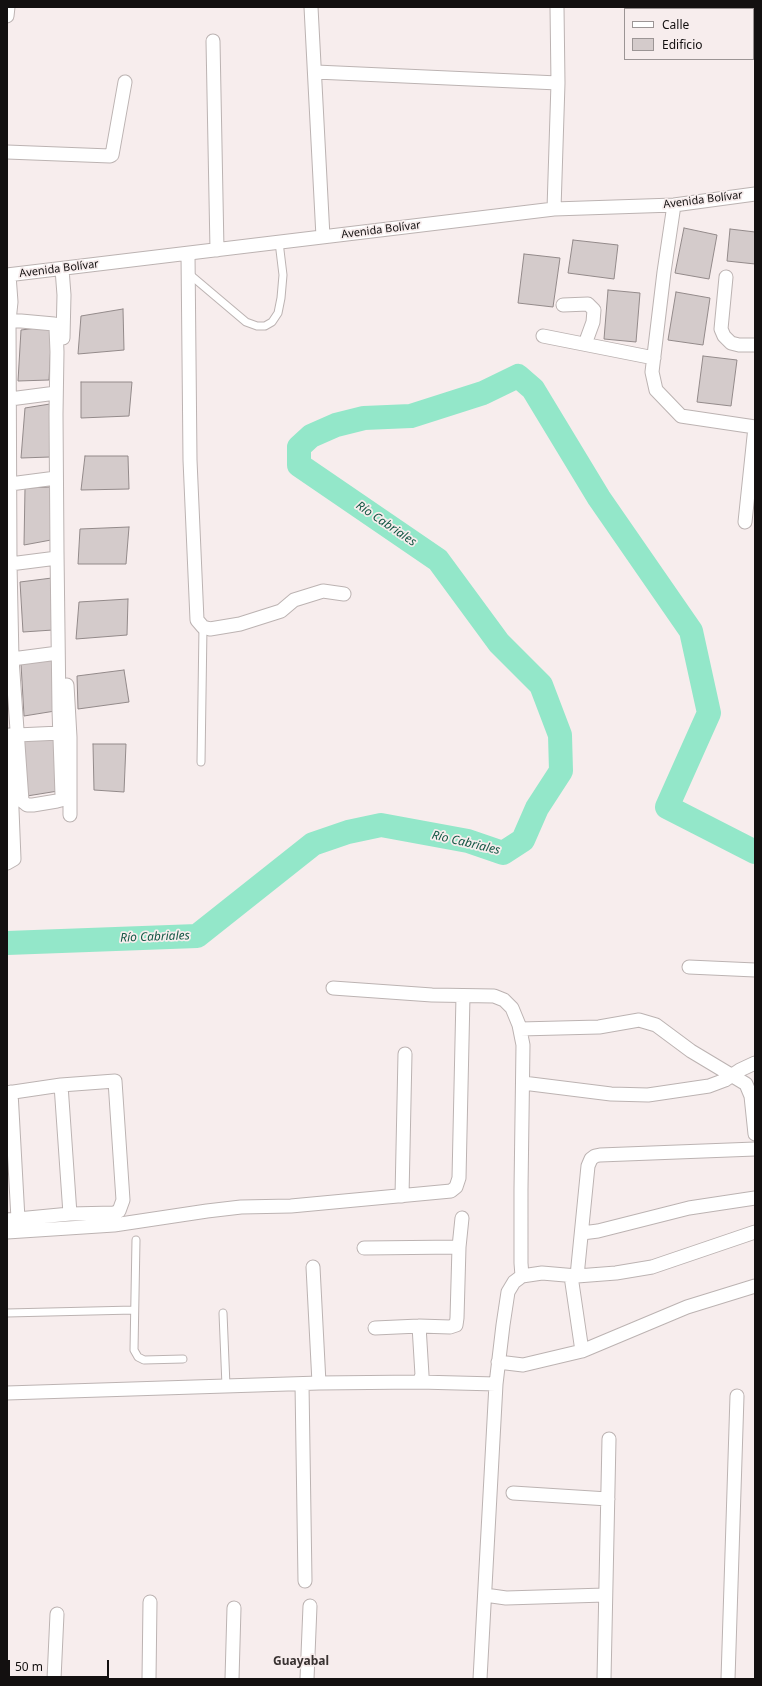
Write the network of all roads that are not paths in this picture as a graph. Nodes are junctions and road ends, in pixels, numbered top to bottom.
1 (8, 7) edge
2 (311, 7) edge
3 (557, 7) edge
4 (7, 16) edge
5 (213, 41) dead end
6 (316, 72) junction
7 (125, 82) dead end
8 (558, 83) junction
9 (7, 152) edge
10 (755, 194) edge
11 (674, 205) junction
12 (554, 209) junction
13 (323, 237) junction
14 (280, 242) junction
15 (217, 250) junction
16 (188, 254) junction
17 (62, 269) junction
18 (188, 273) junction
19 (8, 275) edge
20 (726, 277) dead end
21 (563, 305) dead end
22 (9, 321) junction
23 (543, 336) dead end
24 (586, 344) junction
25 (755, 345) edge
26 (654, 358) junction
27 (56, 393) junction
28 (10, 399) junction
29 (755, 427) edge
30 (56, 478) junction
31 (10, 484) junction
32 (746, 522) dead end
33 (57, 558) junction
34 (10, 564) junction
35 (344, 594) dead end
36 (203, 628) junction
37 (58, 653) junction
38 (12, 659) junction
39 (7, 711) edge
40 (60, 733) junction
41 (11, 737) edge
42 (200, 762) dead end
43 (9, 799) edge
44 (70, 816) dead end
45 (7, 863) edge
46 (689, 967) dead end
47 (755, 970) edge
48 (333, 988) dead end
49 (463, 996) junction
50 (520, 1029) junction
51 (405, 1054) dead end
52 (755, 1063) edge
53 (732, 1075) junction
54 (523, 1083) junction
55 (61, 1085) junction
56 (9, 1093) edge
57 (755, 1134) edge
58 (755, 1149) edge
59 (402, 1196) junction
60 (755, 1198) edge
61 (70, 1214) junction
62 (462, 1218) dead end
63 (13, 1220) edge
64 (7, 1232) edge
65 (755, 1232) edge
66 (582, 1233) junction
67 (136, 1240) dead end
68 (459, 1247) junction
69 (364, 1248) dead end
70 (312, 1267) dead end
71 (522, 1276) junction
72 (574, 1276) junction
73 (755, 1286) edge
74 (134, 1310) junction
75 (223, 1313) dead end
76 (7, 1314) edge
77 (419, 1326) junction
78 (375, 1328) dead end
79 (582, 1350) junction
80 (182, 1359) dead end
81 (498, 1362) junction
82 (419, 1382) junction
83 (319, 1383) junction
84 (302, 1384) junction
85 (496, 1384) junction
86 (226, 1386) junction
87 (7, 1393) edge
88 (737, 1396) dead end
89 (609, 1439) dead end
90 (513, 1493) dead end
91 (608, 1499) junction
92 (305, 1581) dead end
93 (484, 1595) junction
94 (605, 1595) junction
95 (150, 1602) dead end
96 (310, 1606) dead end
97 (234, 1608) dead end
98 (57, 1614) dead end
99 (54, 1679) edge
100 (148, 1679) edge
101 (232, 1679) edge
102 (307, 1679) edge
103 (480, 1679) edge
104 (604, 1679) edge
105 (728, 1679) edge

1 - 4 street
2 - 6 street
3 - 8 street
5 - 15 street
6 - 8 street
6 - 13 street
7 - 9 street
8 - 12 street
10 - 11 street, Avenida Bolívar
11 - 12 street, Avenida Bolívar
11 - 26 street
12 - 13 street, Avenida Bolívar
13 - 14 street, Avenida Bolívar
14 - 15 street, Avenida Bolívar
14 - 18 lane
15 - 16 street, Avenida Bolívar
16 - 17 street, Avenida Bolívar
16 - 18 street
17 - 19 street, Avenida Bolívar
17 - 44 street
18 - 36 street
19 - 22 street
20 - 25 street
21 - 24 street
22 - 27 street
22 - 28 street
23 - 24 street
24 - 26 street
26 - 29 street
27 - 28 street
27 - 30 street
28 - 31 street
29 - 32 street
30 - 31 street
30 - 33 street
31 - 34 street
33 - 34 street
33 - 37 street
34 - 38 street
35 - 36 street
36 - 42 lane
37 - 38 street
37 - 40 street
38 - 41 street
39 - 41 street
40 - 41 street
40 - 41 street
41 - 43 street
43 - 45 street
46 - 47 street
48 - 49 street
49 - 50 street
49 - 59 street
50 - 53 street
50 - 54 street
51 - 59 street
52 - 53 street
53 - 54 street
53 - 57 street
54 - 71 street
55 - 56 street
55 - 61 street
55 - 61 street
56 - 63 street
58 - 66 street
59 - 64 street
60 - 66 street
61 - 63 street
62 - 68 street
65 - 72 street
66 - 72 street
67 - 74 lane
68 - 69 street
68 - 77 street
70 - 83 street
71 - 72 street
71 - 81 street
72 - 79 street
73 - 79 street
74 - 76 lane
74 - 80 lane
75 - 86 lane
77 - 78 street
77 - 82 street
79 - 81 street
81 - 85 street
82 - 83 street
82 - 85 street
83 - 84 street
84 - 86 street
84 - 92 street
85 - 93 street
86 - 87 street
88 - 105 street
89 - 91 street
90 - 91 street
91 - 94 street
93 - 94 street
93 - 103 street
94 - 104 street
95 - 100 street
96 - 102 street
97 - 101 street
98 - 99 street

